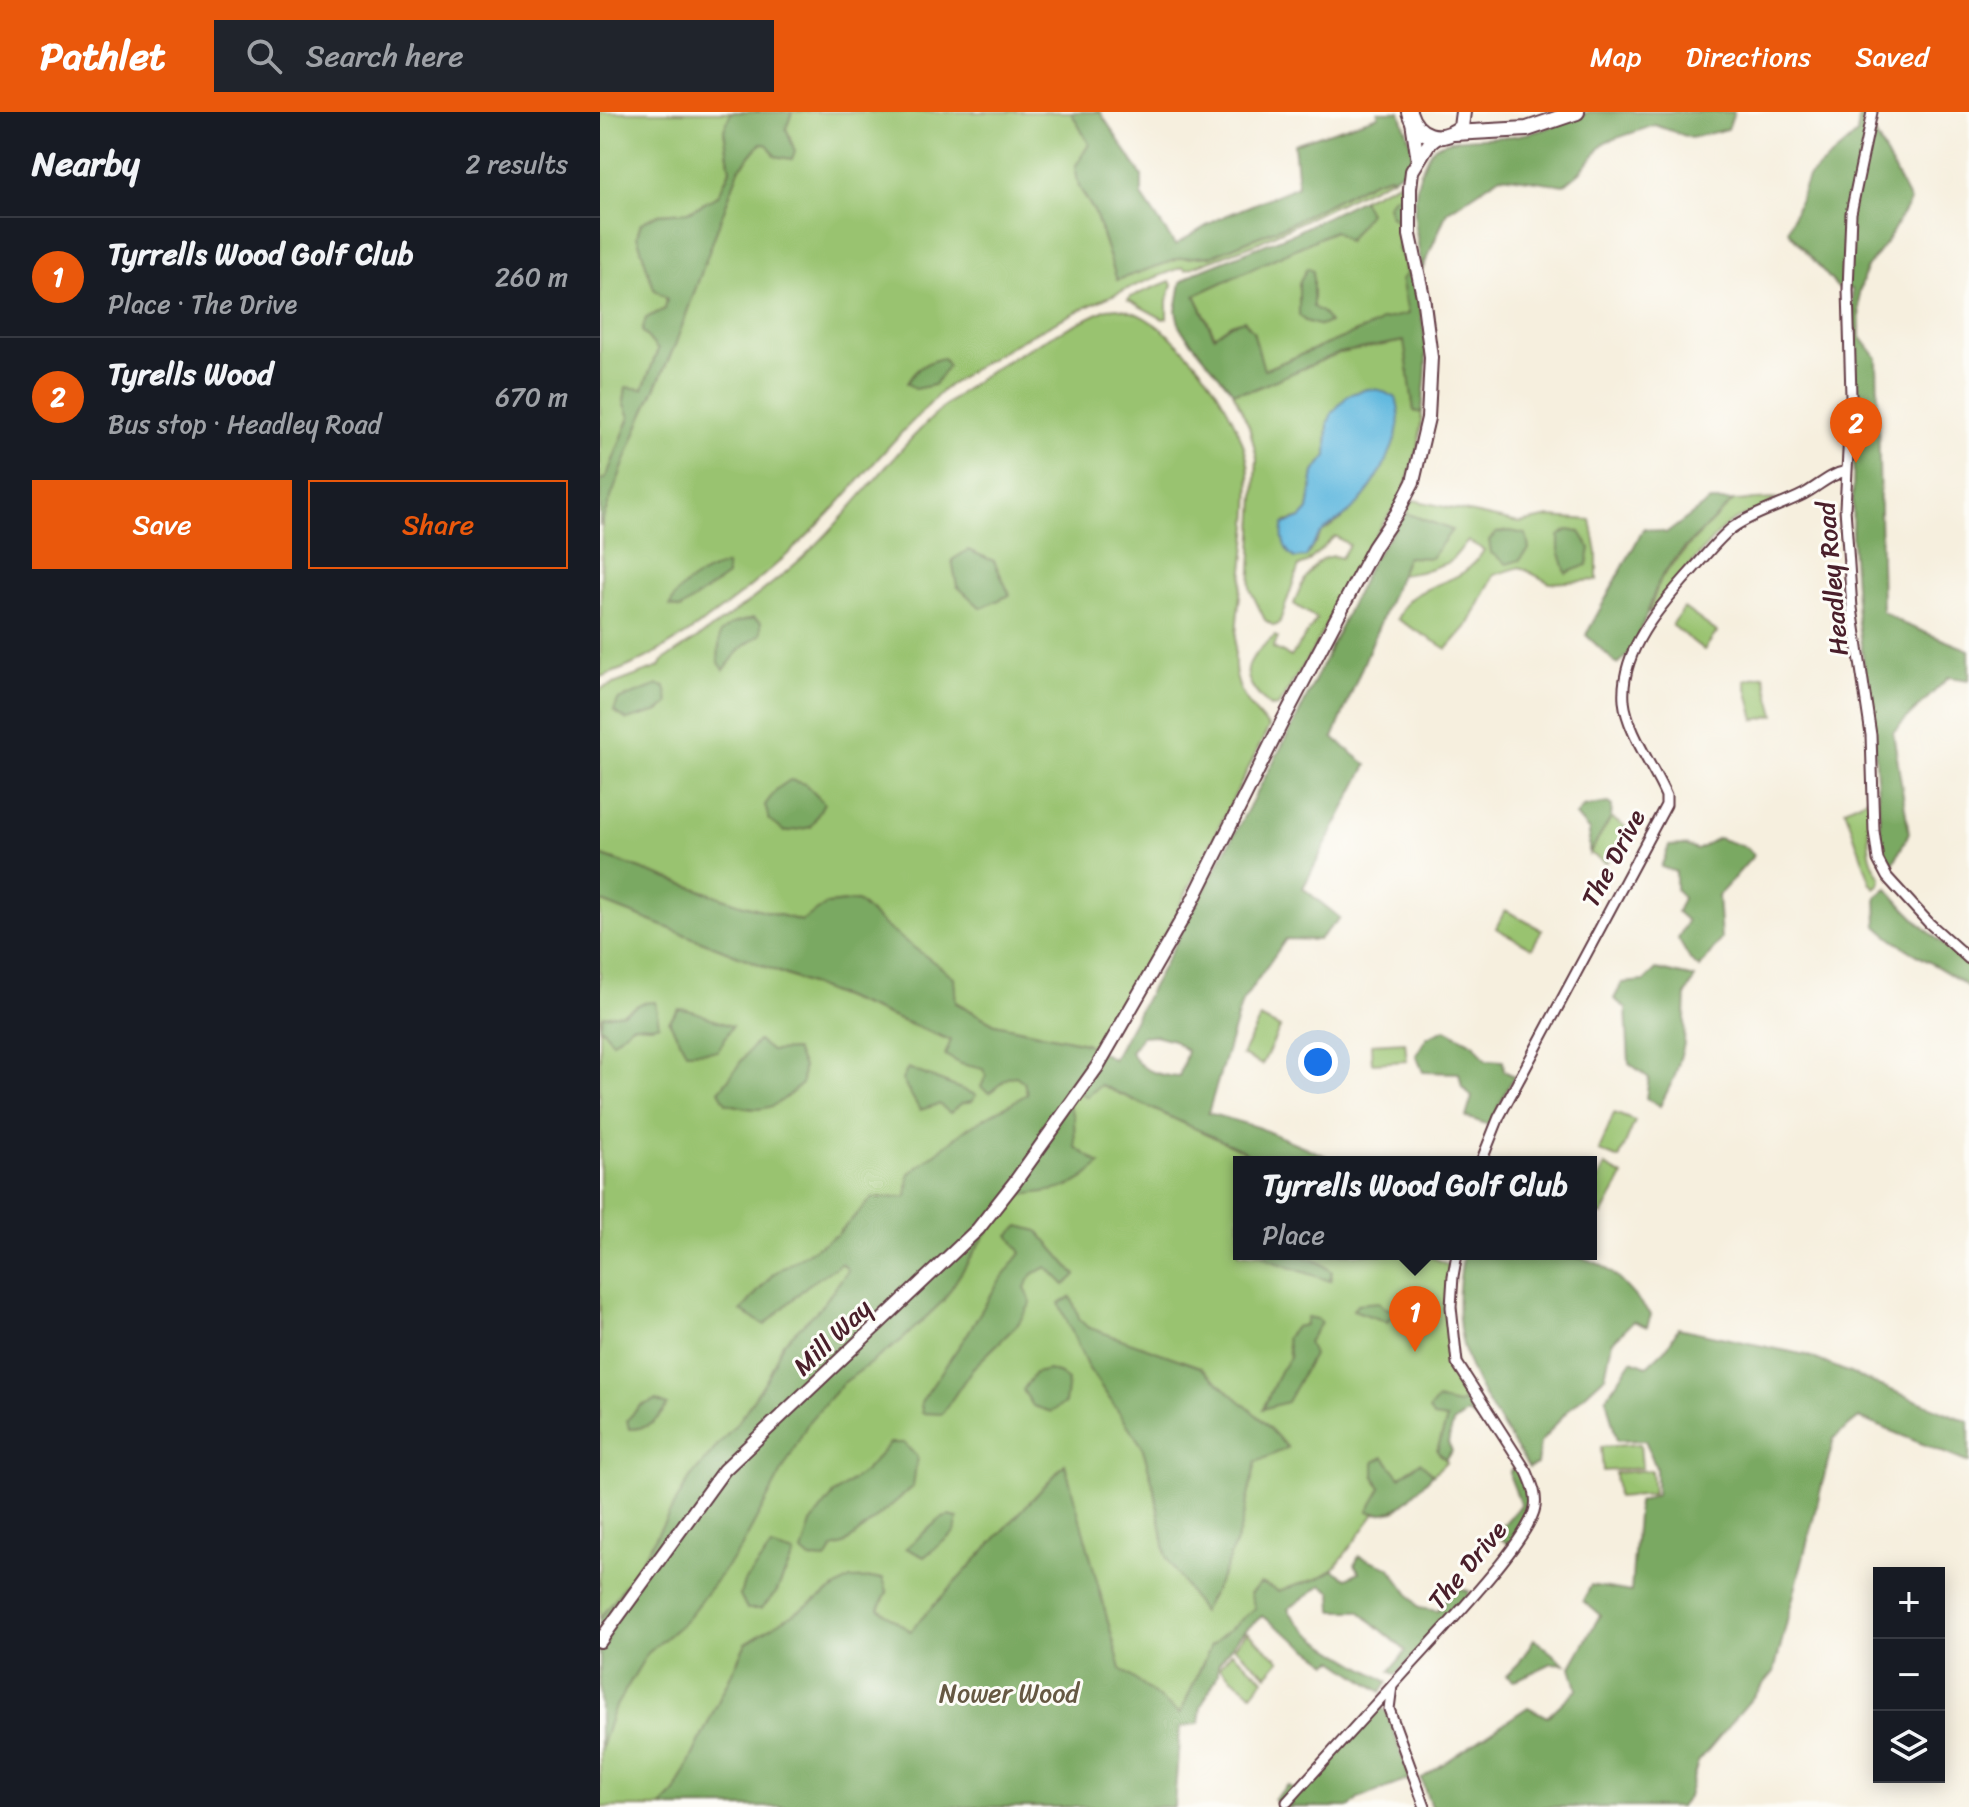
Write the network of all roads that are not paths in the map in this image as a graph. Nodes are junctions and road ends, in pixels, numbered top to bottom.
1 (1464, 112) edge
2 (1577, 112) edge
3 (1872, 112) edge
4 (1410, 117) edge
5 (1494, 131) junction
6 (1454, 133) junction
7 (1438, 137) junction
8 (1418, 161) junction
9 (1847, 471) junction
10 (1969, 959) edge
11 (1483, 1156) edge
12 (1456, 1260) edge
13 (600, 1641) edge
14 (1392, 1686) junction
15 (1287, 1802) dead end
16 (1425, 1807) edge

1 - 5 highway
1 - 6 highway
2 - 5 highway
3 - 9 street, Headley Road
4 - 7 highway
4 - 8 main road
5 - 6 highway
6 - 7 highway
7 - 8 main road
8 - 13 main road, Mill Way
9 - 10 street, Headley Road
9 - 11 street, The Drive
12 - 14 street, The Drive
14 - 15 street, The Drive
14 - 16 street

